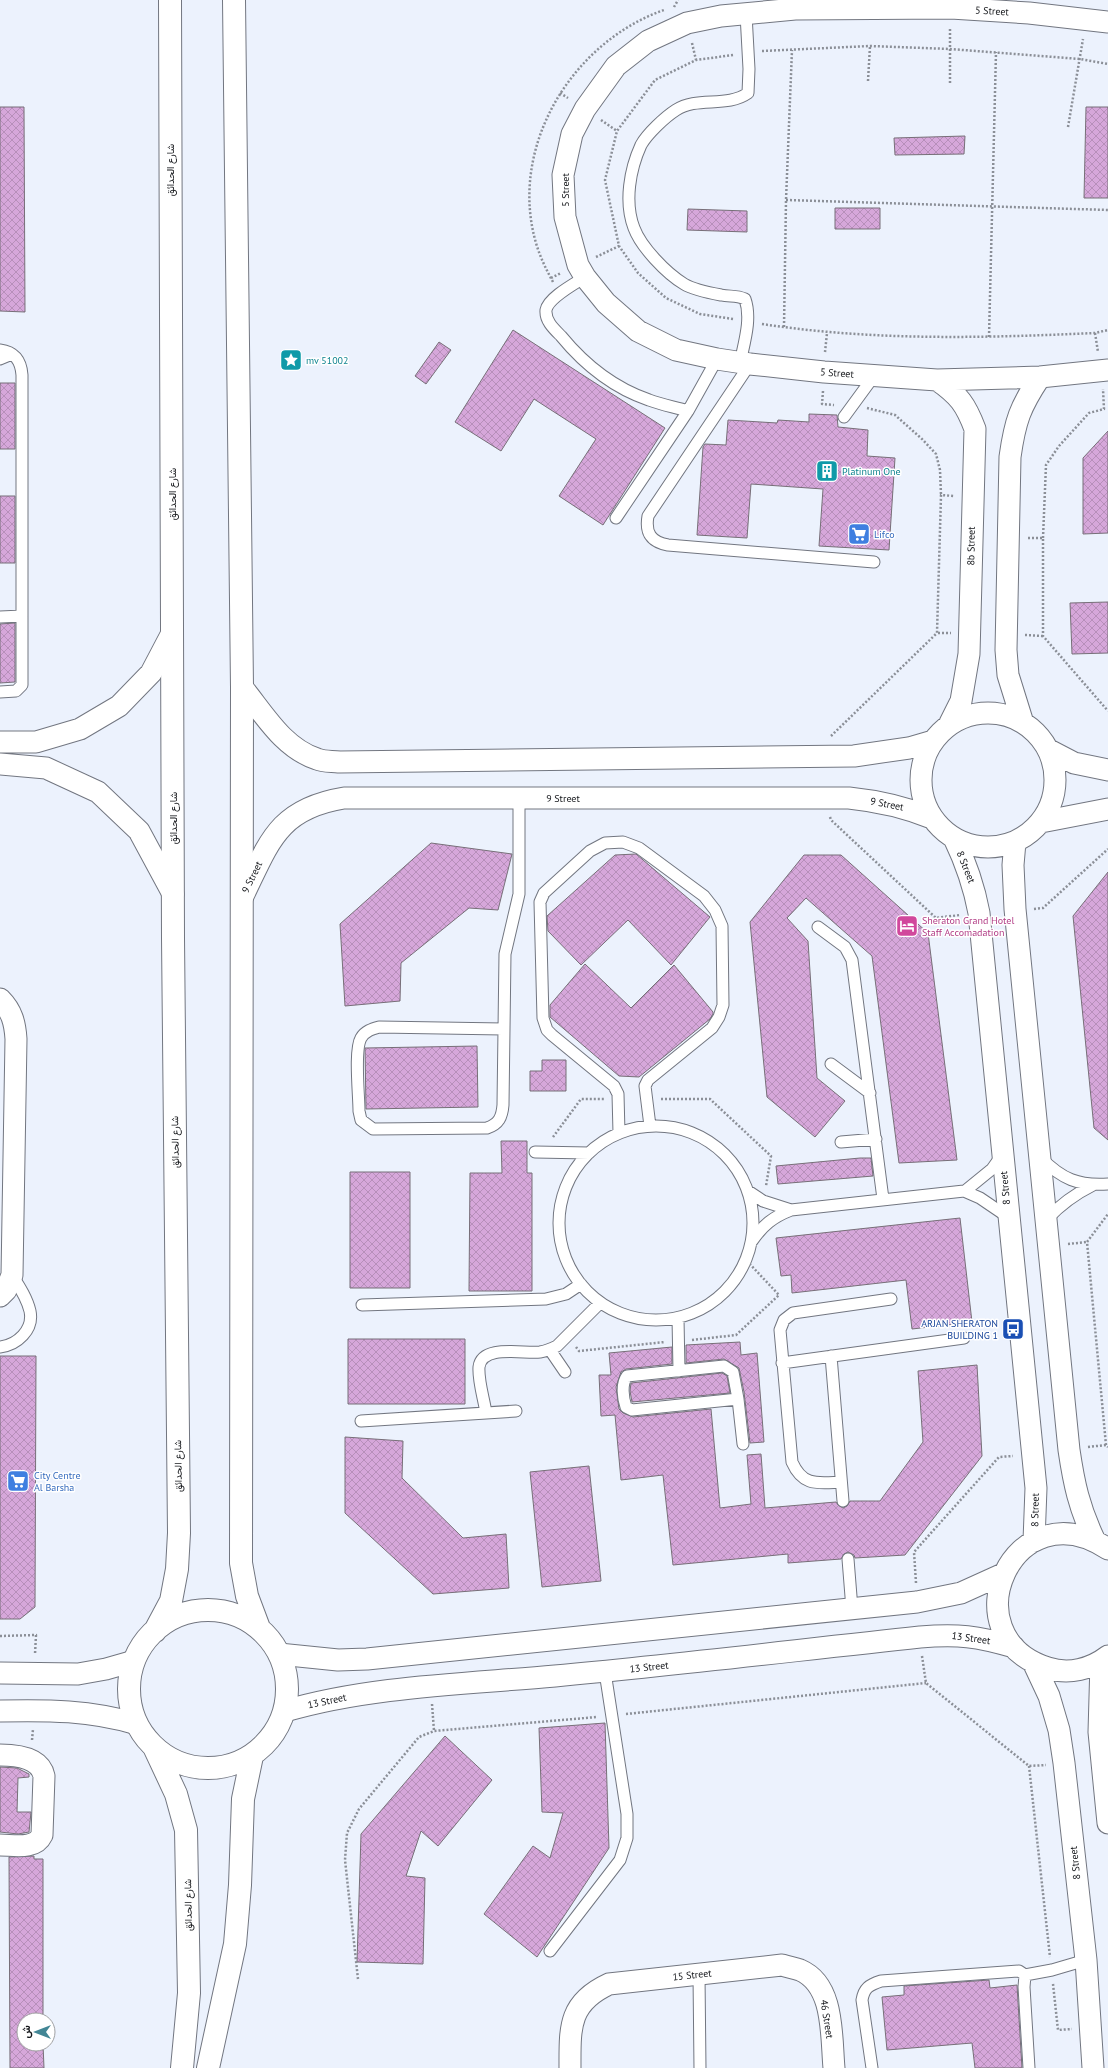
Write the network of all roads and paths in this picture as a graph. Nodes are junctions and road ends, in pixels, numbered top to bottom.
1 (170, 0) edge
2 (234, 0) edge
3 (762, 0) edge
4 (983, 5) edge
5 (1025, 6) edge
6 (726, 8) edge
7 (951, 8) junction
8 (782, 10) junction
9 (746, 14) junction
10 (1086, 19) junction
11 (1108, 22) edge
12 (870, 46) junction
13 (950, 49) junction
14 (792, 50) junction
15 (996, 52) junction
16 (748, 53) junction
17 (1080, 59) junction
18 (1108, 64) edge
19 (868, 81) dead end
20 (950, 83) dead end
21 (1068, 128) dead end
22 (786, 200) junction
23 (992, 207) junction
24 (1108, 210) edge
25 (585, 277) junction
26 (747, 322) junction
27 (784, 327) junction
28 (1108, 330) edge
29 (827, 333) junction
30 (989, 337) junction
31 (0, 350) edge
32 (12, 354) junction
33 (0, 359) edge
34 (717, 360) junction
35 (745, 364) junction
36 (1104, 370) edge
37 (824, 372) junction
38 (874, 376) junction
39 (1040, 377) junction
40 (937, 380) junction
41 (852, 407) junction
42 (688, 410) junction
43 (844, 417) dead end
44 (941, 495) dead end
45 (616, 518) dead end
46 (1043, 538) junction
47 (1008, 539) junction
48 (874, 562) dead end
49 (22, 616) junction
50 (0, 617) edge
51 (172, 633) junction
52 (242, 687) junction
53 (0, 692) edge
54 (1108, 711) edge
55 (1022, 720) junction
56 (950, 723) junction
57 (932, 741) junction
58 (0, 742) edge
59 (1049, 750) junction
60 (0, 764) edge
61 (1108, 770) edge
62 (519, 798) junction
63 (1108, 810) edge
64 (932, 818) junction
65 (1041, 822) junction
66 (954, 838) junction
67 (1015, 842) junction
68 (173, 894) junction
69 (242, 898) junction
70 (818, 927) dead end
71 (0, 999) edge
72 (503, 1029) junction
73 (830, 1064) dead end
74 (870, 1093) junction
75 (618, 1099) junction
76 (646, 1099) junction
77 (650, 1126) junction
78 (619, 1133) junction
79 (876, 1139) junction
80 (841, 1142) dead end
81 (538, 1152) joint
82 (590, 1153) junction
83 (1002, 1155) junction
84 (1041, 1157) junction
85 (1108, 1184) edge
86 (1093, 1185) junction
87 (965, 1191) junction
88 (748, 1192) junction
89 (883, 1200) junction
90 (763, 1201) junction
91 (791, 1210) junction
92 (1108, 1214) edge
93 (1008, 1217) junction
94 (1047, 1219) junction
95 (751, 1242) junction
96 (12, 1275) junction
97 (581, 1284) junction
98 (0, 1296) edge
99 (891, 1299) dead end
100 (600, 1303) junction
101 (362, 1305) dead end
102 (678, 1318) junction
103 (964, 1338) dead end
104 (0, 1347) edge
105 (550, 1350) junction
106 (831, 1356) junction
107 (782, 1363) junction
108 (679, 1371) junction
109 (565, 1372) dead end
110 (738, 1398) junction
111 (516, 1411) dead end
112 (486, 1413) junction
113 (361, 1421) dead end
114 (743, 1444) dead end
115 (1106, 1445) dead end
116 (842, 1482) junction
117 (843, 1501) dead end
118 (1034, 1541) junction
119 (1101, 1544) edge
120 (848, 1559) dead end
121 (1003, 1574) junction
122 (852, 1609) junction
123 (259, 1628) junction
124 (154, 1631) junction
125 (1014, 1647) junction
126 (279, 1654) junction
127 (1104, 1659) edge
128 (134, 1660) junction
129 (1034, 1664) junction
130 (605, 1672) junction
131 (0, 1673) edge
132 (926, 1683) dead end
133 (432, 1688) junction
134 (0, 1711) edge
135 (285, 1711) junction
136 (613, 1715) junction
137 (137, 1724) junction
138 (434, 1732) junction
139 (154, 1747) junction
140 (0, 1755) edge
141 (252, 1756) junction
142 (1029, 1766) dead end
143 (1108, 1823) edge
144 (0, 1845) edge
145 (550, 1951) dead end
146 (1086, 1960) junction
147 (1052, 1970) junction
148 (699, 1975) junction
149 (808, 1975) joint
150 (1025, 1975) junction
151 (358, 1979) dead end
152 (1090, 2028) junction
153 (182, 2068) edge
154 (208, 2068) edge
155 (570, 2068) edge
156 (700, 2068) edge
157 (834, 2068) edge
158 (872, 2068) edge
159 (1030, 2068) edge
160 (1093, 2068) edge

1 - 51 street, شارع الحدائق
2 - 52 street
3 - 8 street
4 - 5 street, 5 Street
4 - 7 street, 5 Street
5 - 10 street, 5 Street
6 - 9 street, 5 Street
6 - 25 street, 5 Street
7 - 8 street, 5 Street
7 - 13 path
8 - 9 street, 5 Street
9 - 16 lane
10 - 11 street, 5 Street
10 - 17 path
12 - 13 path
12 - 14 path
12 - 19 path
13 - 15 path
13 - 20 path
14 - 16 path
14 - 22 path
15 - 17 path
15 - 23 path
16 - 26 lane
16 - 26 path
17 - 18 path
17 - 21 path
22 - 23 path
22 - 27 path
23 - 24 path
23 - 30 path
25 - 34 street, 5 Street
25 - 42 lane
26 - 27 path
26 - 35 lane
27 - 29 path
28 - 30 path
29 - 30 path
29 - 37 path
31 - 32 lane
32 - 33 lane
32 - 49 lane
34 - 35 street, 5 Street
34 - 42 lane
35 - 37 street, 5 Street
35 - 48 lane
36 - 39 street, 5 Street
36 - 46 path
37 - 38 street, 5 Street
37 - 41 path
38 - 40 street, 5 Street
38 - 41 lane
39 - 40 street, 5 Street
39 - 47 street
40 - 56 street, 8b Street
41 - 43 lane
41 - 44 path
42 - 45 lane
46 - 47 path
46 - 54 path
47 - 55 street
49 - 50 lane
49 - 53 lane
51 - 58 street
51 - 68 street, شارع الحدائق
52 - 57 street
52 - 69 street
55 - 56 street
55 - 59 street
56 - 57 street
57 - 64 street
59 - 61 street
59 - 65 street
60 - 68 street
62 - 64 street, 9 Street
62 - 69 street, 9 Street
62 - 72 lane
63 - 65 street
64 - 66 street
65 - 67 street
66 - 67 street
66 - 83 street, 8 Street
67 - 84 street
68 - 124 street, شارع الحدائق
69 - 123 street
70 - 74 lane
71 - 96 street
72 - 72 lane
73 - 74 lane
74 - 79 lane
75 - 76 lane
75 - 78 lane
75 - 81 path
76 - 77 lane
76 - 90 path
77 - 78 lane
77 - 88 lane
78 - 82 lane
79 - 80 lane
79 - 89 lane
81 - 82 lane
82 - 97 lane
83 - 87 lane
83 - 93 street, 8 Street
84 - 86 lane
84 - 94 street
85 - 86 lane
86 - 94 lane
87 - 89 lane
87 - 93 lane
88 - 90 lane
88 - 95 lane
89 - 91 lane
90 - 91 lane
91 - 95 lane
92 - 115 path
93 - 118 street, 8 Street
94 - 119 street
95 - 102 lane
96 - 98 street
96 - 104 lane
97 - 100 lane
97 - 101 lane
99 - 107 lane
100 - 102 lane
100 - 105 lane
102 - 108 lane
103 - 106 lane
105 - 109 lane
105 - 112 lane
106 - 107 lane
106 - 116 lane
107 - 116 lane
108 - 110 lane
108 - 110 lane
110 - 114 lane
111 - 112 lane
112 - 113 lane
116 - 117 lane
118 - 119 street
118 - 121 street
120 - 122 lane
121 - 122 street
121 - 125 street
122 - 126 street
123 - 124 street
123 - 126 street
124 - 128 street
125 - 129 street
125 - 130 street, 13 Street
126 - 135 street
127 - 129 street
127 - 143 street
128 - 131 street
128 - 137 street
129 - 146 street, 8 Street
130 - 133 street, 13 Street
130 - 136 lane
132 - 136 path
133 - 135 street, 13 Street
133 - 138 path
134 - 137 street
135 - 141 street
136 - 138 path
136 - 145 lane
137 - 139 street
138 - 151 path
139 - 141 street
139 - 153 street, شارع الحدائق
140 - 144 street
141 - 154 street
142 - 147 path
146 - 147 lane
146 - 152 street, 8 Street
147 - 150 lane
147 - 152 path
148 - 149 street, 15 Street
148 - 155 street, 15 Street
148 - 156 lane
149 - 157 street, 46 Street
150 - 158 lane
150 - 159 lane
152 - 160 street, 8 Street

